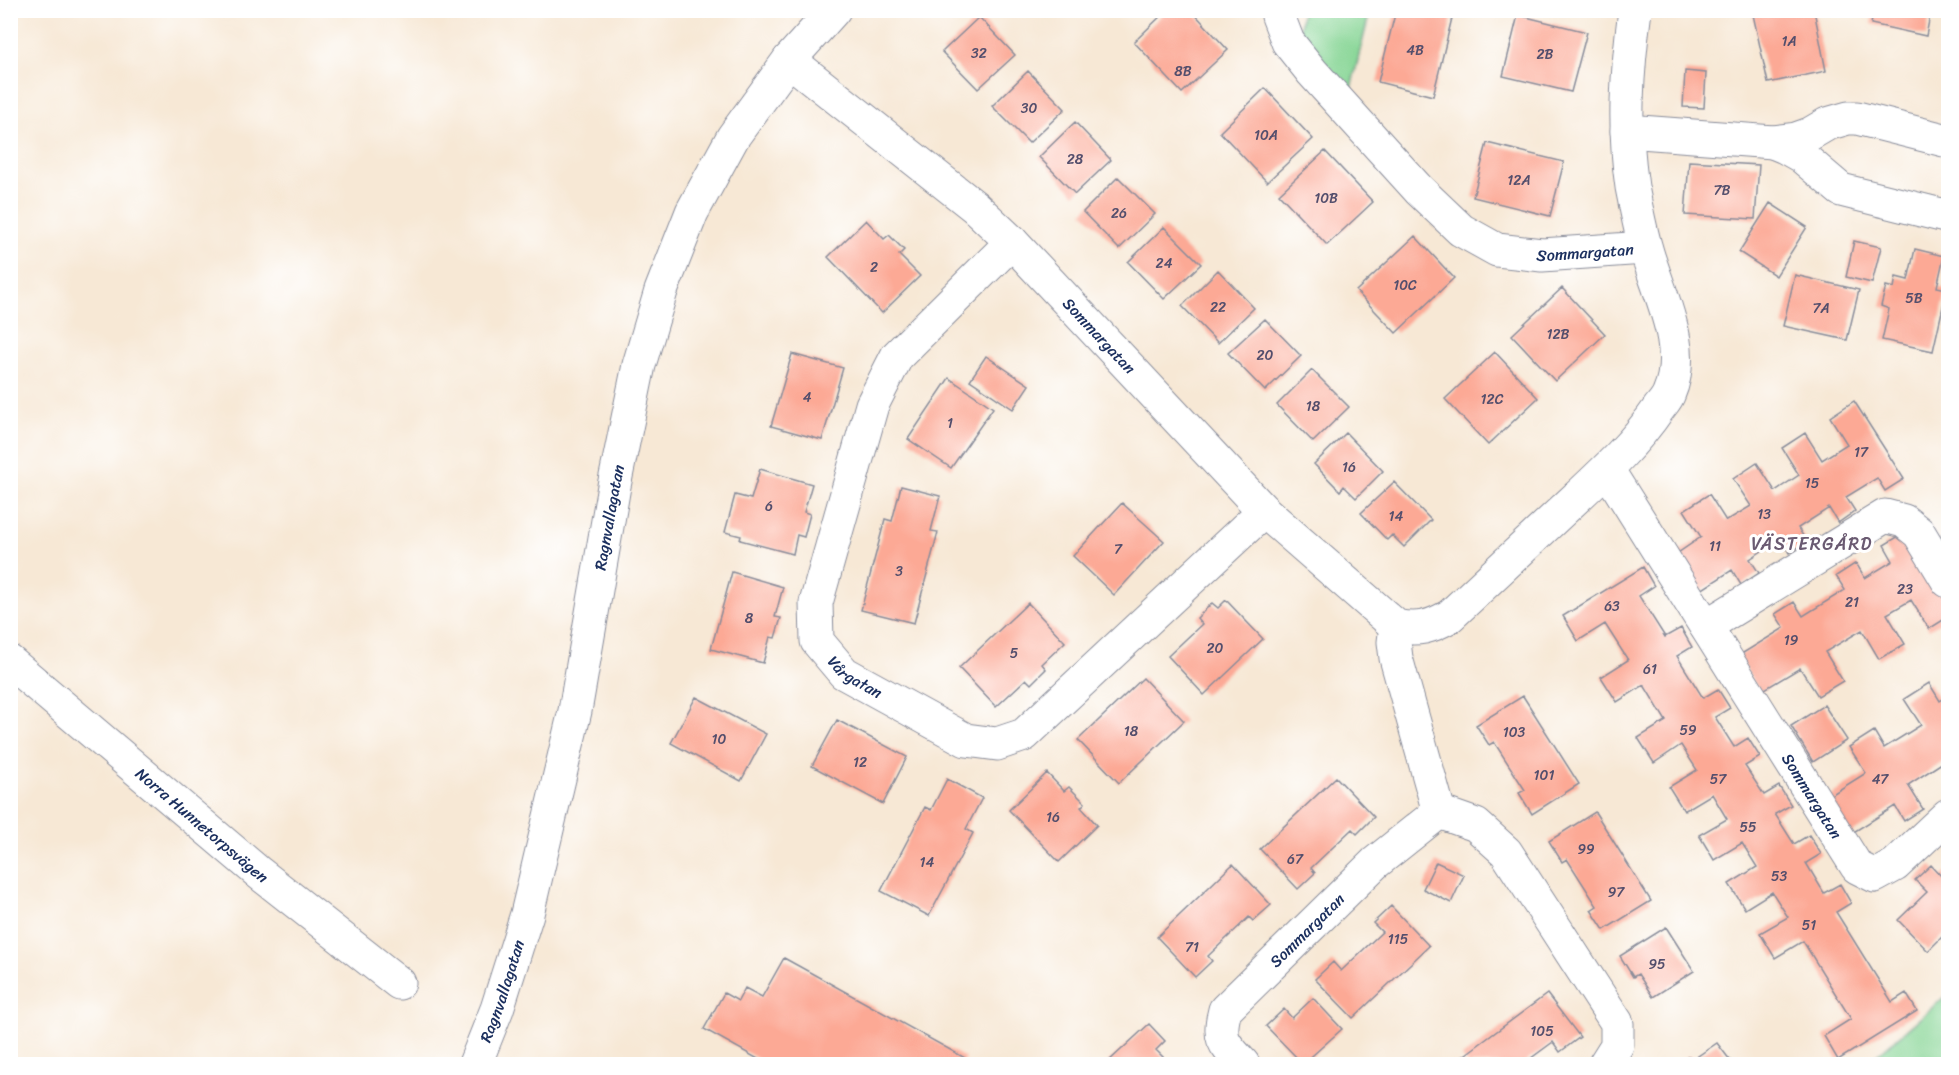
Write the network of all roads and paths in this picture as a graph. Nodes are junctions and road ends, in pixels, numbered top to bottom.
1 (834, 10) edge
2 (1281, 10) edge
3 (1635, 10) edge
4 (789, 60) junction
5 (1627, 131) junction
6 (1948, 141) edge
7 (1773, 142) junction
8 (1948, 215) edge
9 (1012, 242) junction
10 (1646, 248) junction
11 (1607, 469) junction
12 (1264, 511) junction
13 (1948, 581) edge
14 (1396, 626) junction
15 (1706, 626) junction
16 (10, 662) edge
17 (1439, 812) junction
18 (1948, 815) edge
19 (399, 983) dead end
20 (475, 1065) edge
21 (1243, 1065) edge
22 (1605, 1065) edge

1 - 4 street, Ragnvallagatan
2 - 10 street, Sommargatan
3 - 5 street, Sommargatan
4 - 9 street, Sommargatan
4 - 20 street, Ragnvallagatan
5 - 7 street
5 - 10 street, Sommargatan
6 - 7 street
7 - 8 street
9 - 12 street, Sommargatan
9 - 12 street, Vårgatan
10 - 11 street, Sommargatan
11 - 14 street, Sommargatan
11 - 15 street, Sommargatan
12 - 14 street, Sommargatan
13 - 15 street
14 - 17 street
15 - 18 street, Sommargatan
16 - 19 street, Norra Hunnetorpsvägen
17 - 21 street, Sommargatan
17 - 22 street

